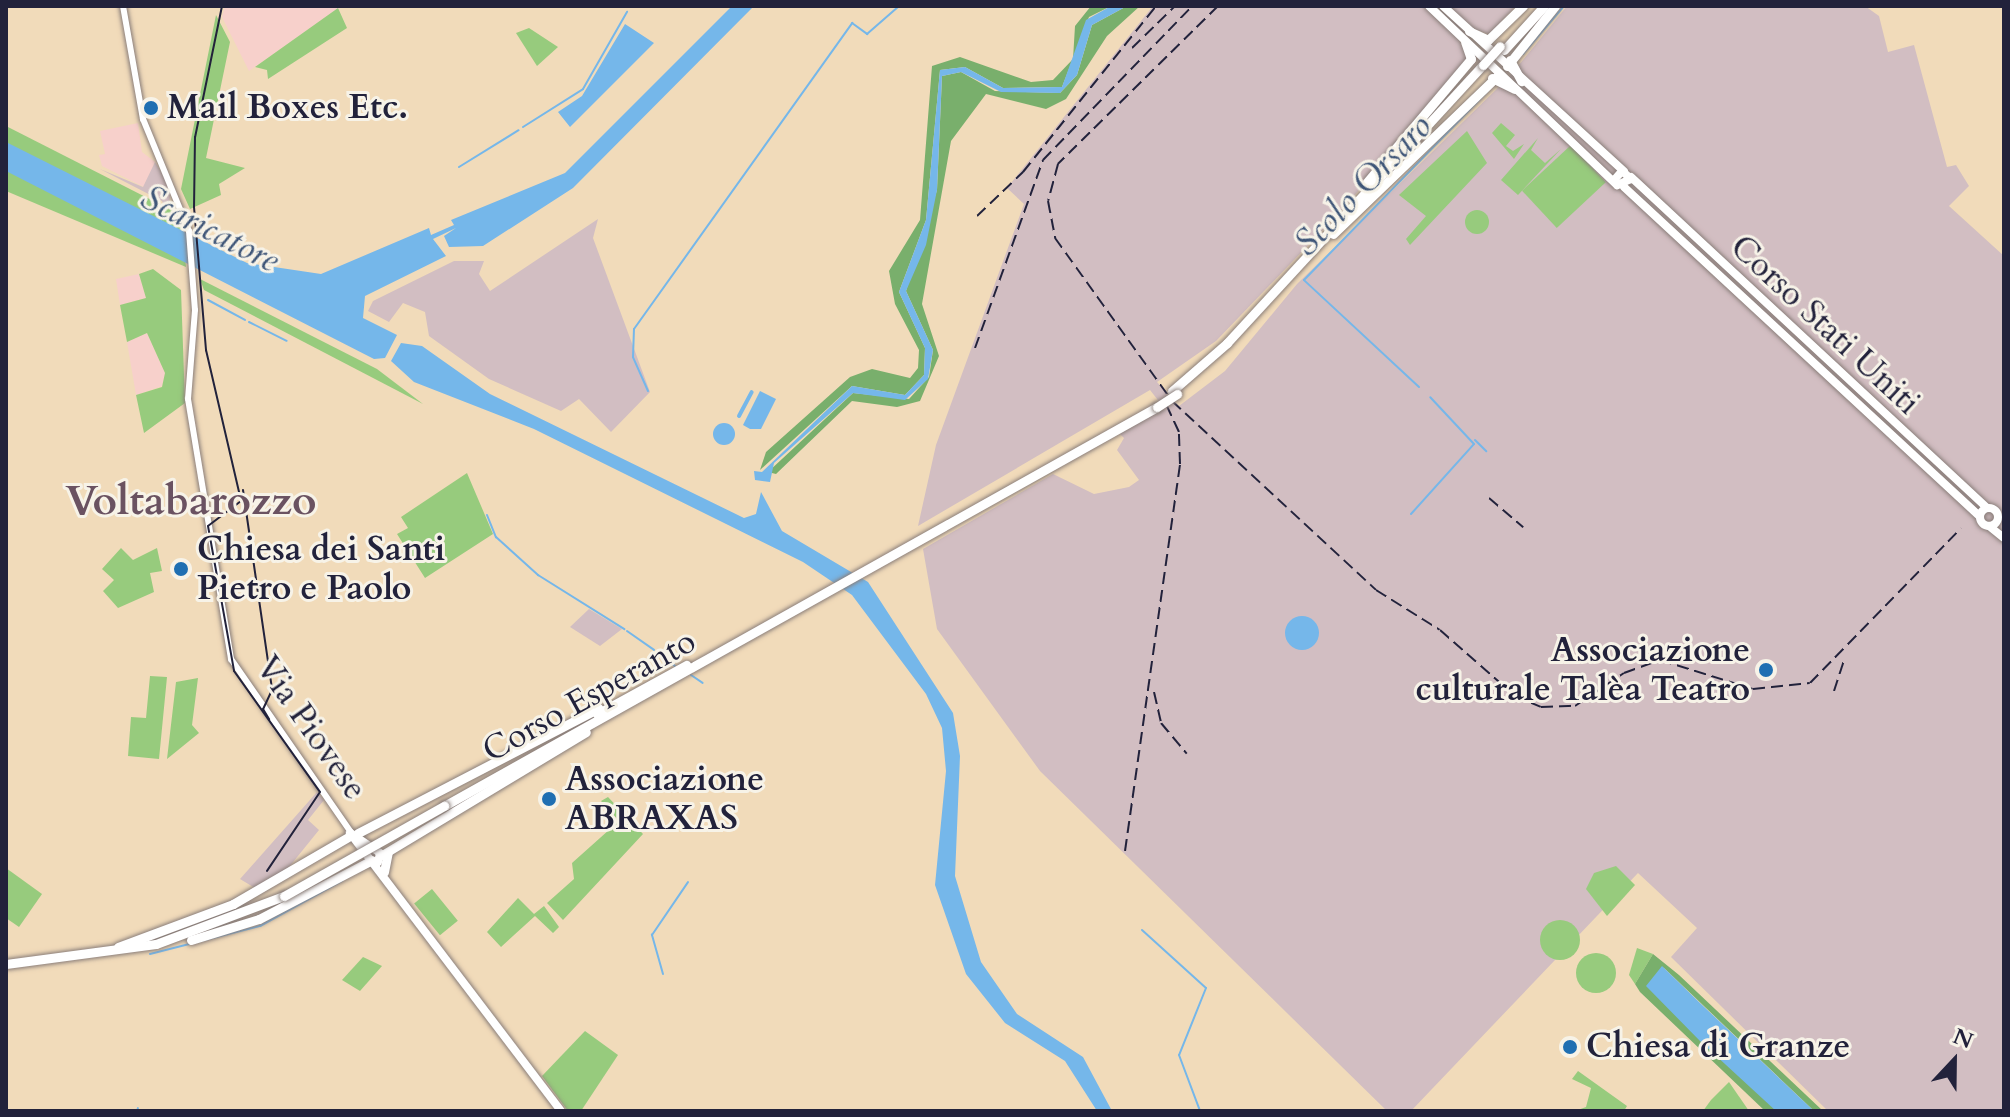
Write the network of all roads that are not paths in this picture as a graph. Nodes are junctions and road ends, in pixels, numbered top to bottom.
1 (123, 6) edge
2 (1429, 6) edge
3 (1443, 6) edge
4 (1523, 6) edge
5 (1541, 6) edge
6 (1555, 6) edge
7 (1469, 31) junction
8 (1465, 42) junction
9 (1498, 68) junction
10 (1518, 85) junction
11 (1628, 174) junction
12 (1615, 179) junction
13 (1624, 187) junction
14 (1338, 220) junction
15 (1228, 345) junction
16 (1987, 508) junction
17 (1980, 517) junction
18 (1998, 518) junction
19 (1989, 526) junction
20 (2004, 528) edge
21 (2004, 538) edge
22 (648, 689) junction
23 (353, 834) junction
24 (380, 857) junction
25 (384, 872) joint
26 (116, 950) junction
27 (6, 961) edge
28 (561, 1111) edge

1 - 23 main road, Via Piovese
2 - 8 main road
3 - 7 main road
4 - 7 highway
5 - 9 highway, bridge
6 - 9 highway
7 - 9 main road
8 - 9 main road
8 - 14 highway
9 - 10 highway
9 - 10 highway
9 - 14 highway
9 - 15 highway
10 - 11 main road, Corso Stati Uniti
10 - 12 main road
11 - 12 main road
11 - 13 main road
11 - 16 main road, Corso Stati Uniti
12 - 13 main road, Corso Stati Uniti
13 - 17 main road, Corso Stati Uniti
14 - 15 highway
15 - 22 highway, Corso Esperanto, bridge
16 - 17 main road
16 - 18 main road, Corso Stati Uniti
17 - 19 main road, Corso Stati Uniti
18 - 19 main road
18 - 20 main road
19 - 21 main road
22 - 23 highway
22 - 24 highway
22 - 26 highway, Corso Esperanto, bridge
23 - 24 main road, Via Piovese
23 - 26 highway
24 - 25 highway
24 - 26 highway
25 - 28 main road
26 - 27 highway

